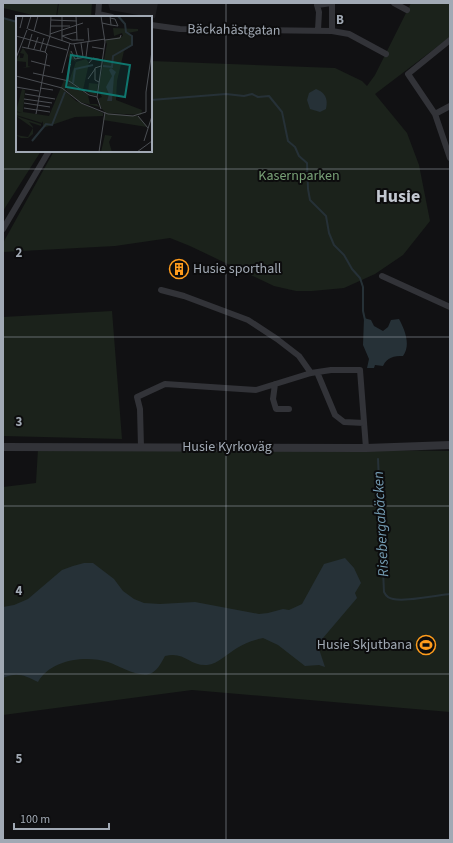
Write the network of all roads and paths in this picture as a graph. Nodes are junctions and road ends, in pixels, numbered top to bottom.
1 (99, 3) edge
2 (332, 3) edge
3 (338, 3) edge
4 (394, 3) edge
5 (407, 10) dead end
6 (98, 16) edge
7 (152, 25) edge
8 (318, 30) junction
9 (332, 31) junction
10 (450, 40) edge
11 (386, 54) dead end
12 (450, 106) edge
13 (435, 114) junction
14 (48, 152) edge
15 (450, 158) edge
16 (3, 230) edge
17 (382, 276) dead end
18 (161, 290) dead end
19 (450, 307) edge
20 (314, 373) junction
21 (275, 384) junction
22 (289, 409) dead end
23 (364, 423) junction
24 (450, 446) edge
25 (3, 447) edge
26 (141, 447) junction
27 (366, 448) junction

1 - 6 street
2 - 3 street
2 - 8 street
2 - 9 street
4 - 5 street
7 - 8 street, Bäckahästgatan
8 - 9 street, Bäckahästgatan
9 - 11 street, Bäckahästgatan
10 - 13 street
12 - 13 street
13 - 15 street
14 - 16 street
17 - 19 street
18 - 20 street
20 - 21 street
20 - 23 street
20 - 23 street
21 - 22 street
21 - 26 street
23 - 27 street
24 - 27 street, Husie Kyrkoväg
25 - 26 street, Husie Kyrkoväg
26 - 27 street, Husie Kyrkoväg

